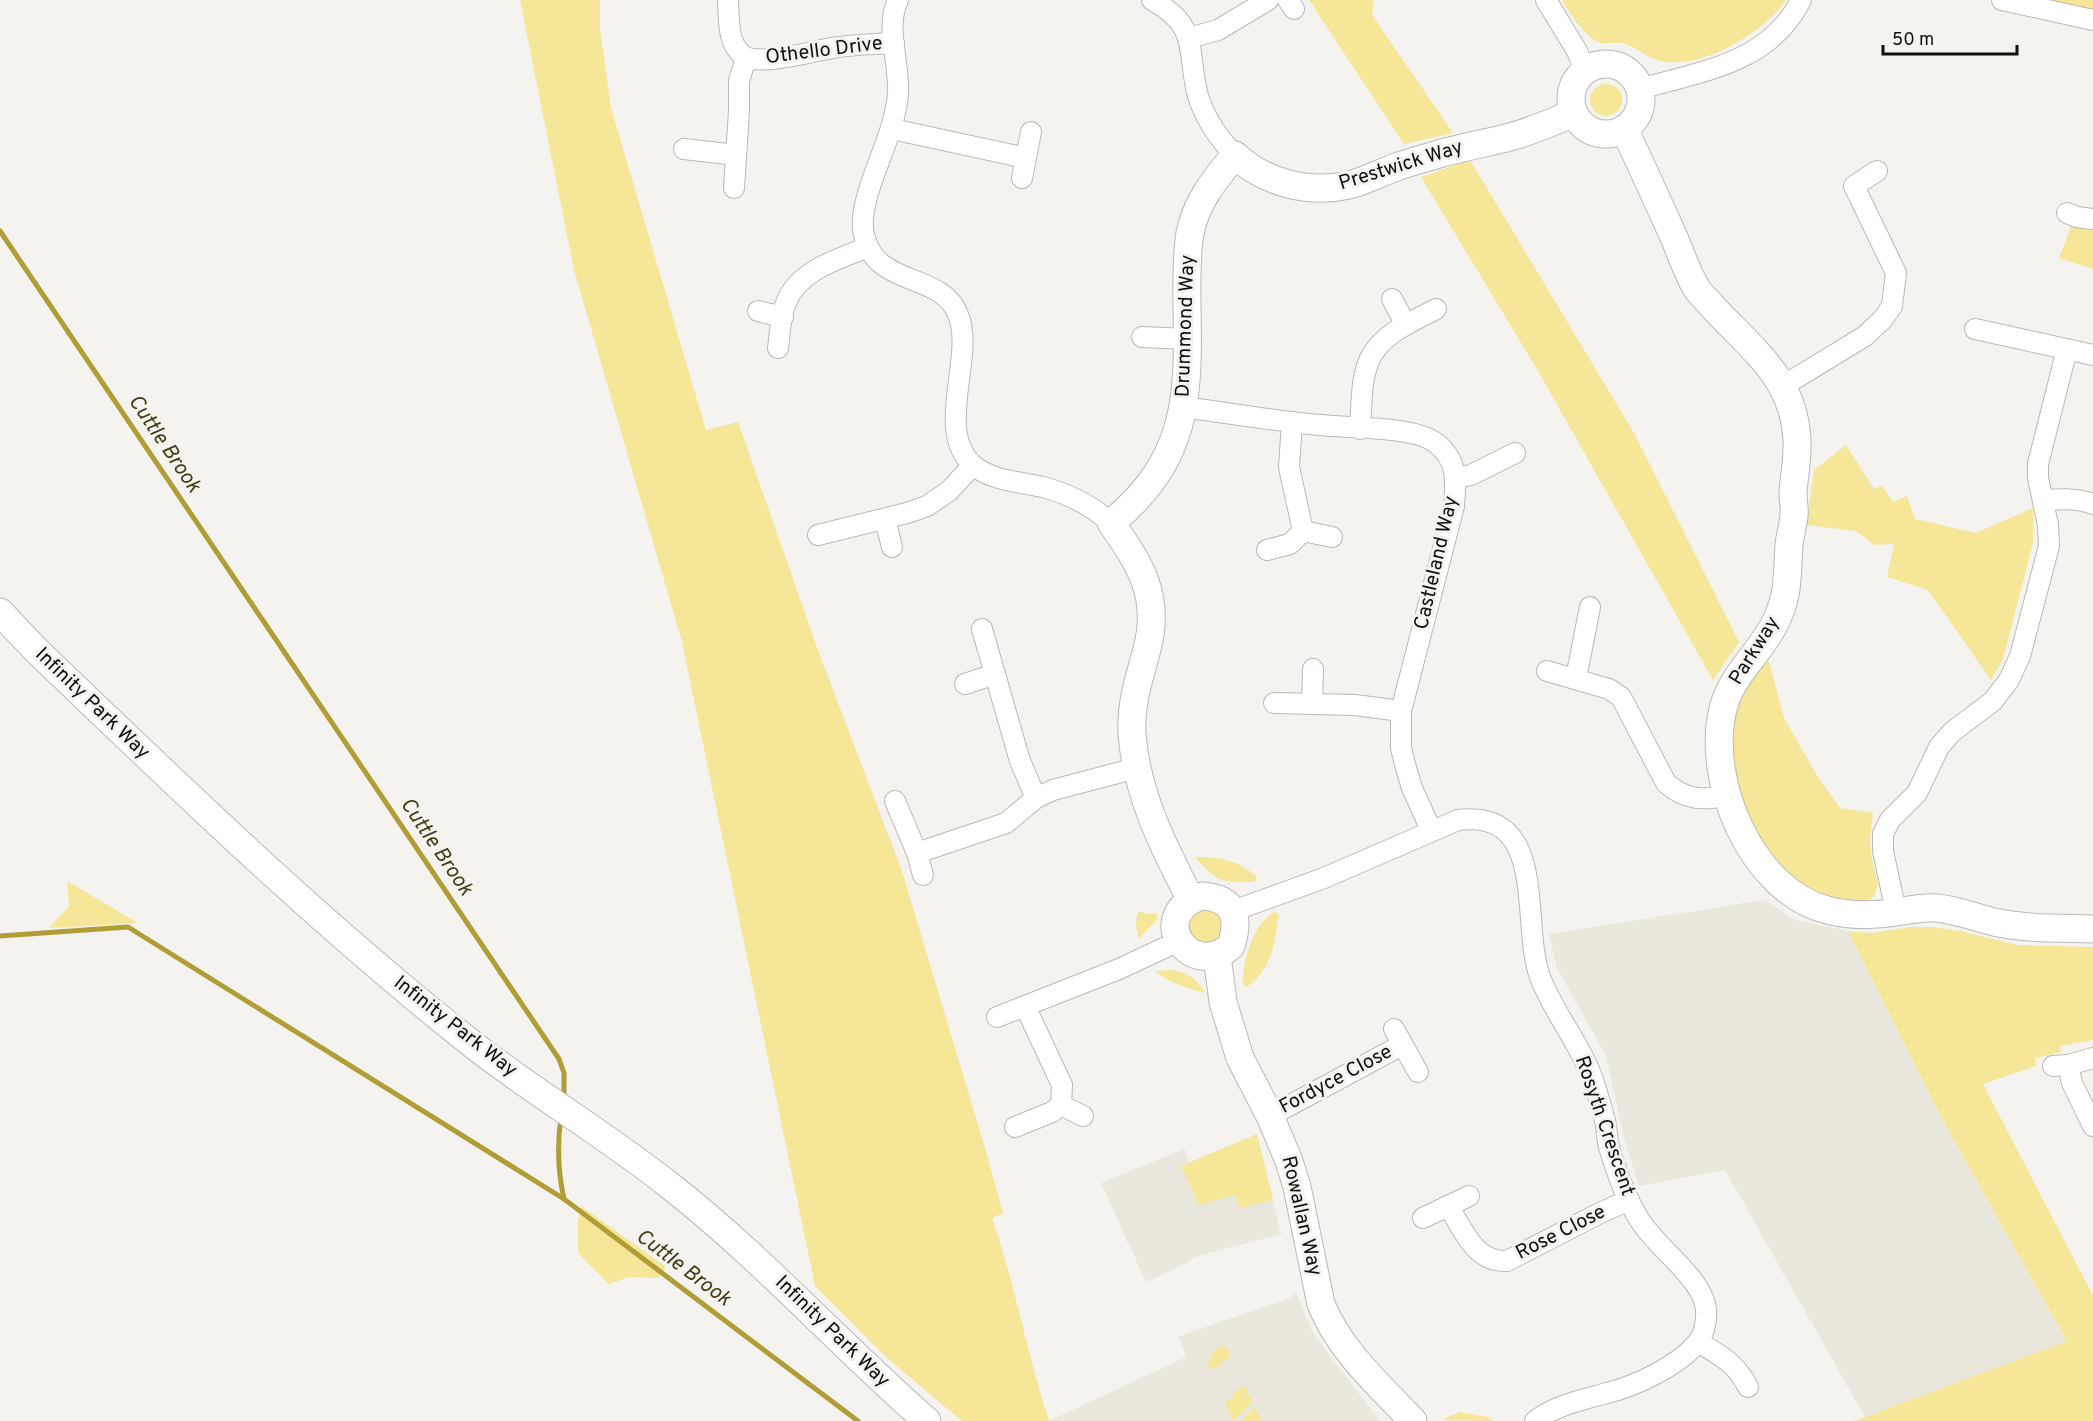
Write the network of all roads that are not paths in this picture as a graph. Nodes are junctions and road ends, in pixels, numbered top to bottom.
1 (728, 0) edge
2 (898, 0) edge
3 (1152, 0) edge
4 (1268, 0) edge
5 (1546, 0) edge
6 (1802, 0) edge
7 (2002, 0) edge
8 (2093, 20) edge
9 (1189, 38) junction
10 (894, 43) junction
11 (746, 58) junction
12 (1585, 71) junction
13 (1640, 89) junction
14 (1574, 113) junction
15 (892, 129) junction
16 (1624, 129) junction
17 (1031, 132) dead end
18 (684, 149) dead end
19 (736, 154) junction
20 (1235, 155) junction
21 (1026, 158) junction
22 (1877, 171) dead end
23 (1022, 178) dead end
24 (734, 188) dead end
25 (2067, 213) dead end
26 (2093, 219) edge
27 (868, 247) junction
28 (1392, 299) dead end
29 (1436, 309) dead end
30 (758, 311) dead end
31 (783, 317) junction
32 (1406, 325) junction
33 (1975, 329) dead end
34 (1142, 337) dead end
35 (1187, 339) junction
36 (778, 348) dead end
37 (2067, 349) junction
38 (2093, 355) edge
39 (1783, 386) junction
40 (1183, 407) junction
41 (1292, 422) junction
42 (1360, 429) junction
43 (1515, 453) dead end
44 (973, 465) junction
45 (1456, 478) junction
46 (2044, 500) junction
47 (2093, 504) edge
48 (885, 519) junction
49 (1111, 523) junction
50 (1303, 531) junction
51 (818, 535) dead end
52 (1332, 537) dead end
53 (892, 548) dead end
54 (1267, 550) dead end
55 (1590, 607) dead end
56 (0, 612) edge
57 (982, 629) dead end
58 (1313, 669) dead end
59 (1547, 671) dead end
60 (994, 674) junction
61 (1576, 678) junction
62 (965, 684) dead end
63 (1274, 703) dead end
64 (1312, 703) junction
65 (1401, 711) junction
66 (1136, 768) junction
67 (1727, 795) junction
68 (1036, 798) junction
69 (895, 801) dead end
70 (1431, 830) junction
71 (917, 853) junction
72 (922, 875) dead end
73 (1191, 900) junction
74 (1233, 912) junction
75 (1896, 912) junction
76 (2093, 929) edge
77 (1179, 941) junction
78 (1217, 956) junction
79 (1025, 1006) junction
80 (997, 1017) dead end
81 (2093, 1058) edge
82 (1418, 1072) dead end
83 (1061, 1105) junction
84 (1083, 1116) dead end
85 (1270, 1116) junction
86 (2093, 1126) edge
87 (1015, 1127) dead end
88 (1469, 1196) dead end
89 (1629, 1200) junction
90 (1448, 1206) junction
91 (1423, 1218) dead end
92 (1698, 1342) junction
93 (1748, 1387) dead end
94 (927, 1421) edge
95 (1413, 1421) edge
96 (1535, 1421) edge

1 - 11 street, Othello Drive
2 - 10 street
3 - 9 street, Prestwick Way
4 - 9 street
5 - 12 street
6 - 13 street
7 - 8 street
9 - 20 street, Prestwick Way
10 - 11 street, Othello Drive
10 - 15 street
11 - 19 street
12 - 13 street
12 - 14 street
13 - 16 street
14 - 16 street
14 - 20 street, Prestwick Way
15 - 21 street
15 - 27 street
16 - 39 street, Parkway
17 - 21 street
18 - 19 street
19 - 24 street
20 - 35 street, Drummond Way
21 - 23 street
22 - 39 street
25 - 26 street
27 - 31 street
27 - 44 street
28 - 32 street
29 - 32 street
30 - 31 street
31 - 36 street
32 - 42 street
33 - 37 street
34 - 35 street
35 - 40 street, Drummond Way
37 - 38 street
37 - 46 street
39 - 67 street, Parkway
40 - 41 street, Castleland Way
40 - 49 street, Drummond Way
41 - 42 street, Castleland Way
41 - 50 street
42 - 45 street, Castleland Way
43 - 45 street
44 - 48 street
44 - 49 street
45 - 65 street, Castleland Way
46 - 47 street
46 - 75 street
48 - 51 street
48 - 53 street
49 - 66 street
50 - 52 street
50 - 54 street
55 - 61 street
56 - 94 street, Infinity Park Way
57 - 60 street
58 - 64 street
59 - 61 street
60 - 62 street
60 - 68 street
61 - 67 street
63 - 64 street
64 - 65 street
65 - 70 street, Castleland Way
66 - 68 street
66 - 73 street
67 - 75 street, Parkway
68 - 71 street
69 - 71 street
70 - 74 street, Rosyth Crescent
70 - 89 street, Rosyth Crescent
71 - 72 street
73 - 74 street
73 - 77 street
74 - 78 street
75 - 76 street, Parkway
77 - 78 street
77 - 79 street
78 - 85 street, Rowallan Way
79 - 80 street
79 - 83 street
81 - 86 street
82 - 85 street, Fordyce Close
83 - 84 street
83 - 87 street
85 - 95 street, Rowallan Way
88 - 90 street
89 - 90 street, Rose Close
89 - 92 street, Rosyth Crescent
90 - 91 street
92 - 93 street
92 - 96 street

